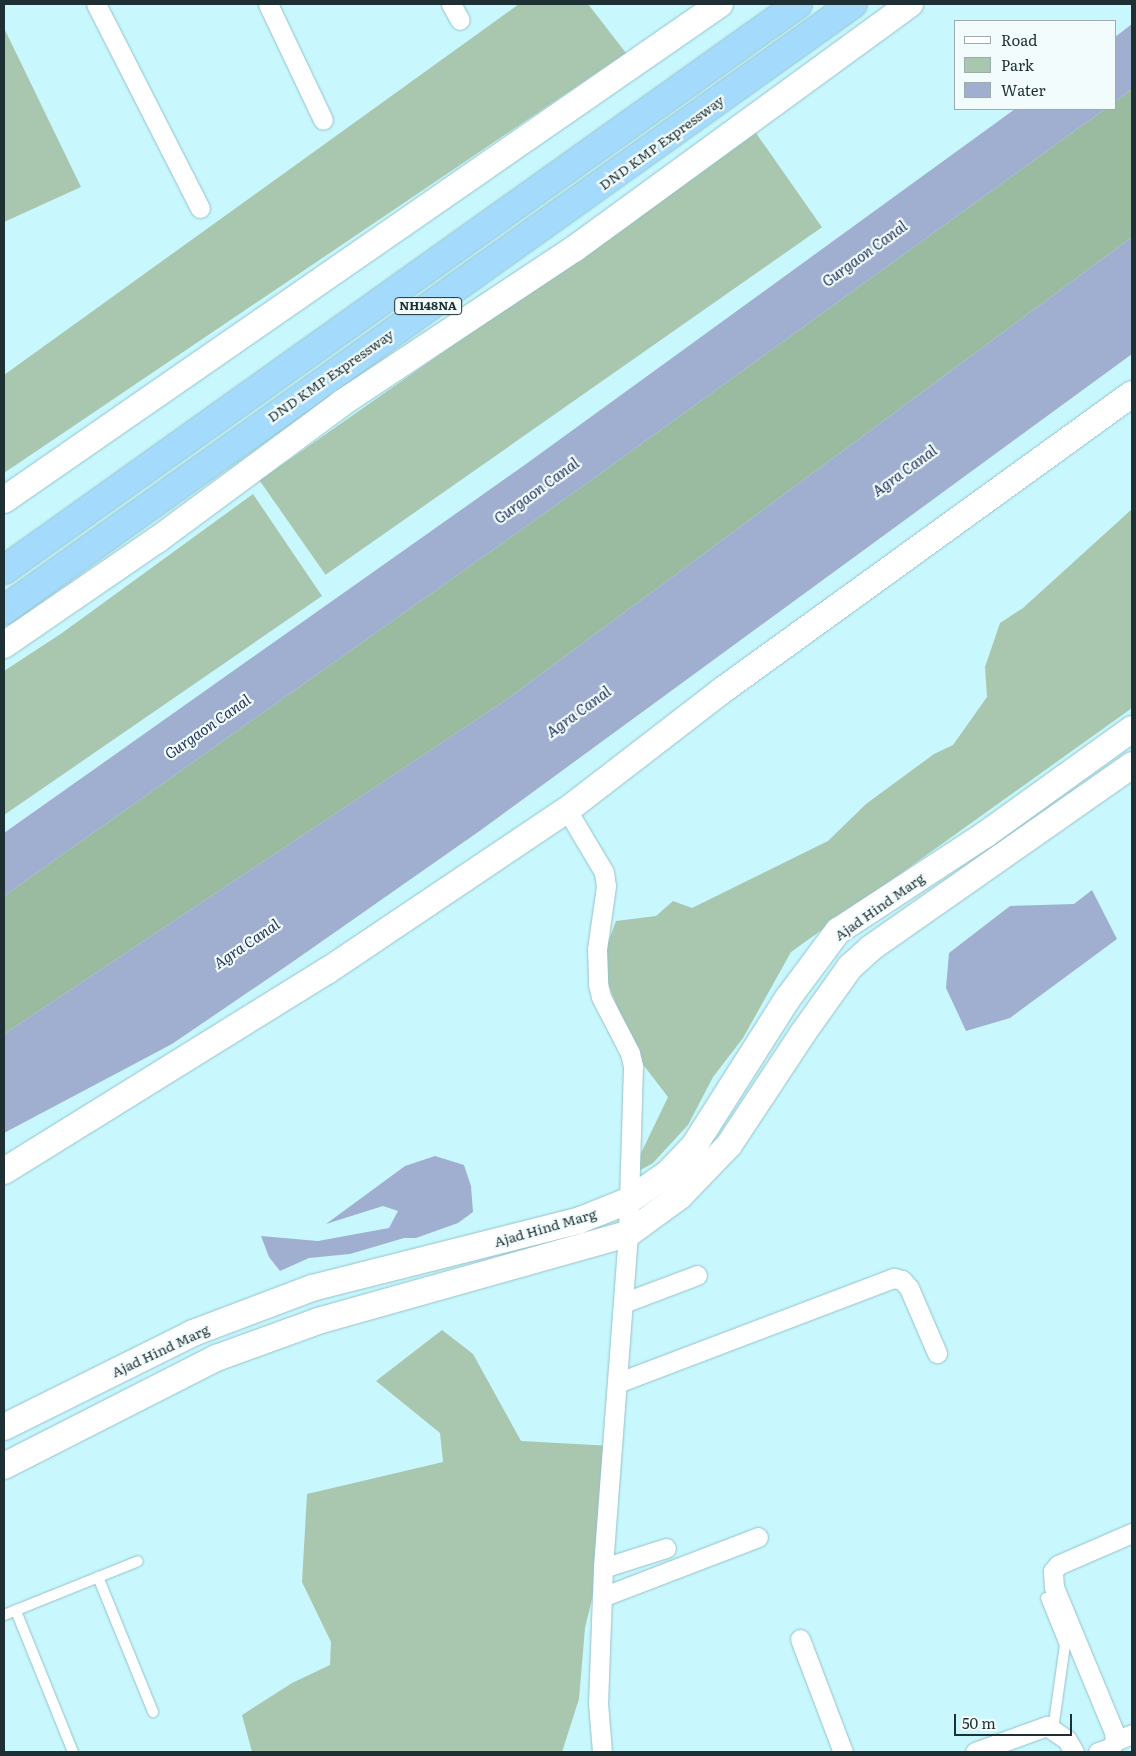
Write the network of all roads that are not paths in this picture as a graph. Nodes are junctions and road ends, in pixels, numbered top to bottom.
1 (96, 4) edge
2 (268, 4) edge
3 (451, 4) edge
4 (720, 4) edge
5 (798, 4) edge
6 (853, 4) edge
7 (910, 4) edge
8 (460, 20) dead end
9 (323, 120) dead end
10 (200, 208) dead end
11 (1132, 394) edge
12 (4, 500) edge
13 (4, 570) edge
14 (4, 610) edge
15 (4, 645) edge
16 (1132, 729) edge
17 (1132, 765) edge
18 (566, 810) junction
19 (4, 1171) edge
20 (628, 1201) junction
21 (628, 1234) junction
22 (697, 1275) dead end
23 (623, 1302) junction
24 (937, 1353) dead end
25 (617, 1383) junction
26 (4, 1428) edge
27 (4, 1466) edge
28 (1132, 1534) edge
29 (758, 1537) dead end
30 (666, 1548) dead end
31 (138, 1561) dead end
32 (603, 1568) junction
33 (98, 1577) junction
34 (602, 1597) junction
35 (1046, 1598) dead end
36 (16, 1610) junction
37 (4, 1615) edge
38 (800, 1639) dead end
39 (153, 1712) dead end
40 (1053, 1730) junction
41 (1132, 1734) edge
42 (1115, 1742) junction
43 (73, 1752) edge
44 (602, 1752) edge
45 (844, 1752) edge
46 (975, 1752) edge
47 (1074, 1752) edge
48 (1098, 1752) edge

1 - 10 street
2 - 9 street
3 - 8 street
4 - 12 street
5 - 13 highway, NH148NA
6 - 14 highway, DND KMP Expressway / NH148NA
7 - 15 street
11 - 18 street
16 - 20 street, Ajad Hind Marg
17 - 21 street
18 - 19 street
18 - 20 street
20 - 21 street
20 - 26 street, Ajad Hind Marg
21 - 23 street
21 - 27 street
22 - 23 street
23 - 25 street
24 - 25 street
25 - 32 street
28 - 42 street
29 - 34 street
30 - 32 street
31 - 33 lane
32 - 34 street
33 - 36 lane
33 - 39 lane
34 - 44 street
35 - 40 lane
36 - 37 lane
36 - 43 lane
38 - 45 street
40 - 46 street
40 - 47 street
41 - 42 street
42 - 48 street

